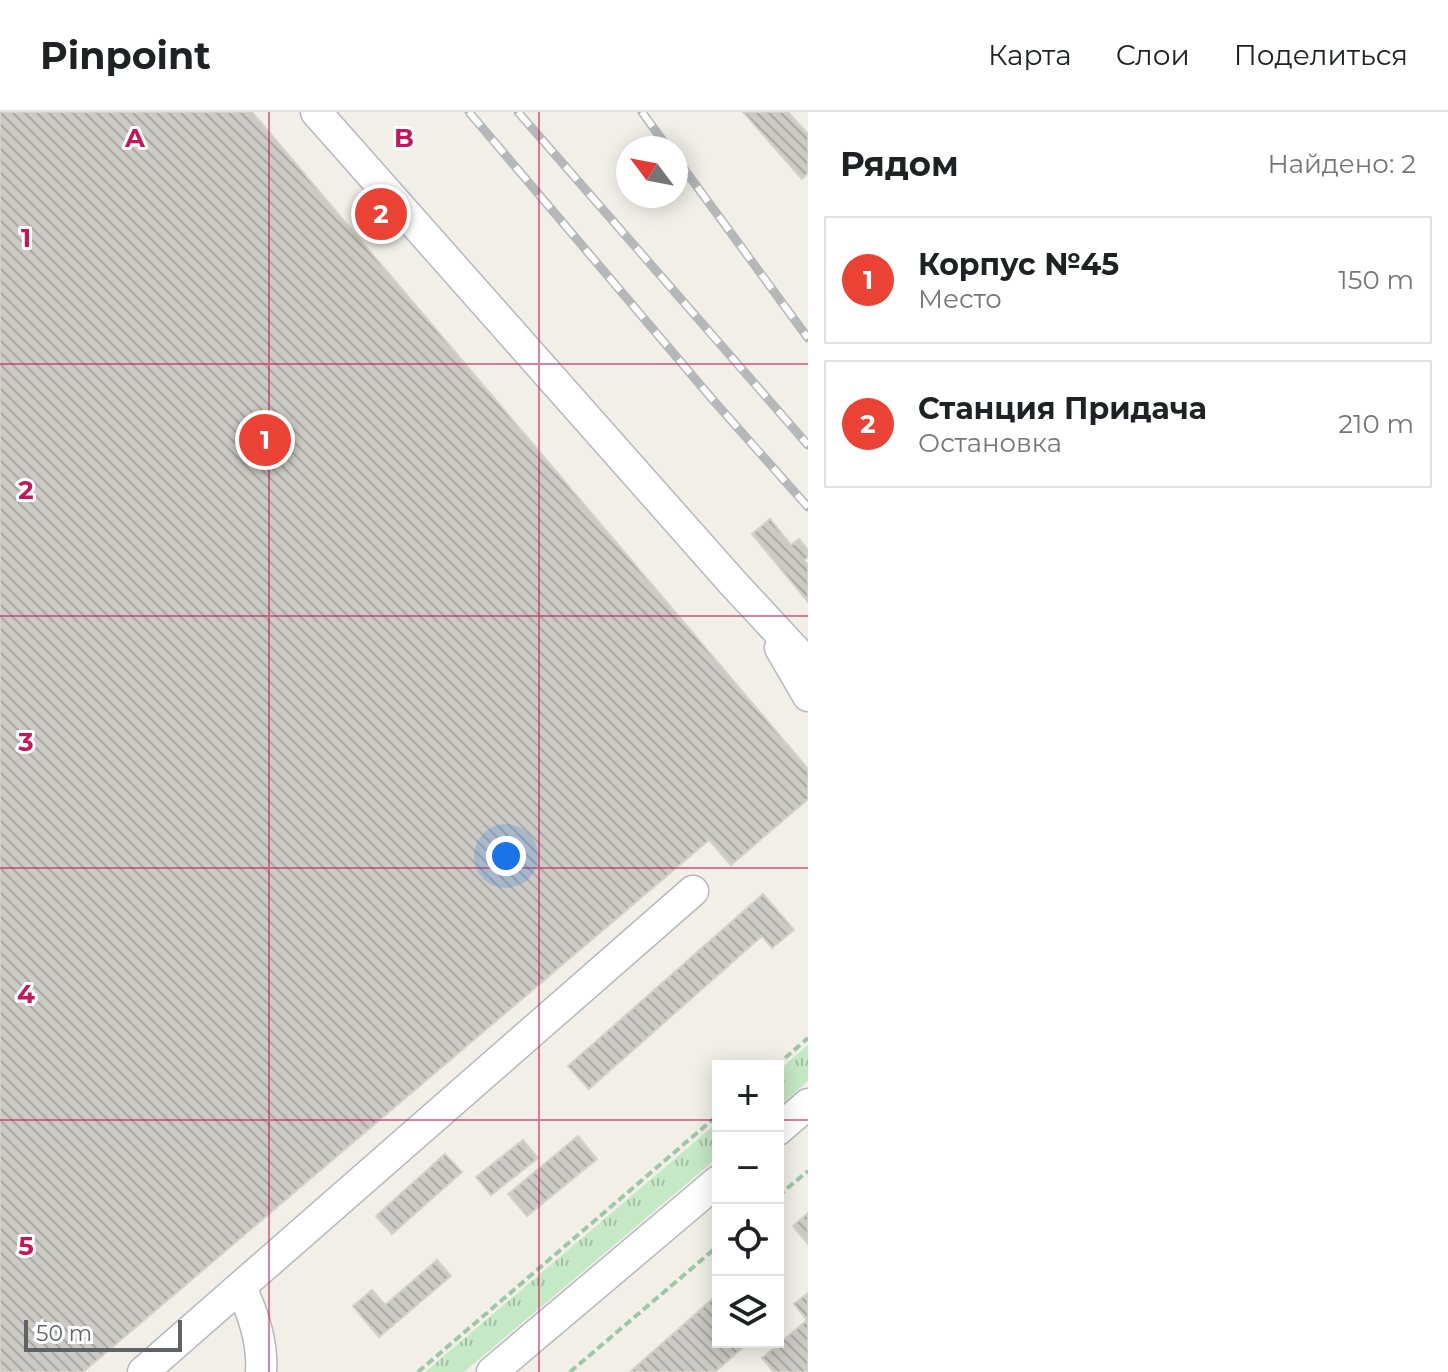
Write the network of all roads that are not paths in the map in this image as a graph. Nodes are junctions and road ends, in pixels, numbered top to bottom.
1 (316, 112) edge
2 (757, 608) junction
3 (808, 664) edge
4 (808, 696) edge
5 (693, 891) dead end
6 (808, 1104) edge
7 (784, 1125) edge
8 (712, 1186) edge
9 (241, 1288) junction
10 (143, 1372) edge
11 (261, 1372) edge
12 (492, 1372) edge

1 - 2 street
2 - 3 street
2 - 4 street
5 - 9 street
6 - 7 street
8 - 12 street
9 - 10 street
9 - 11 street

